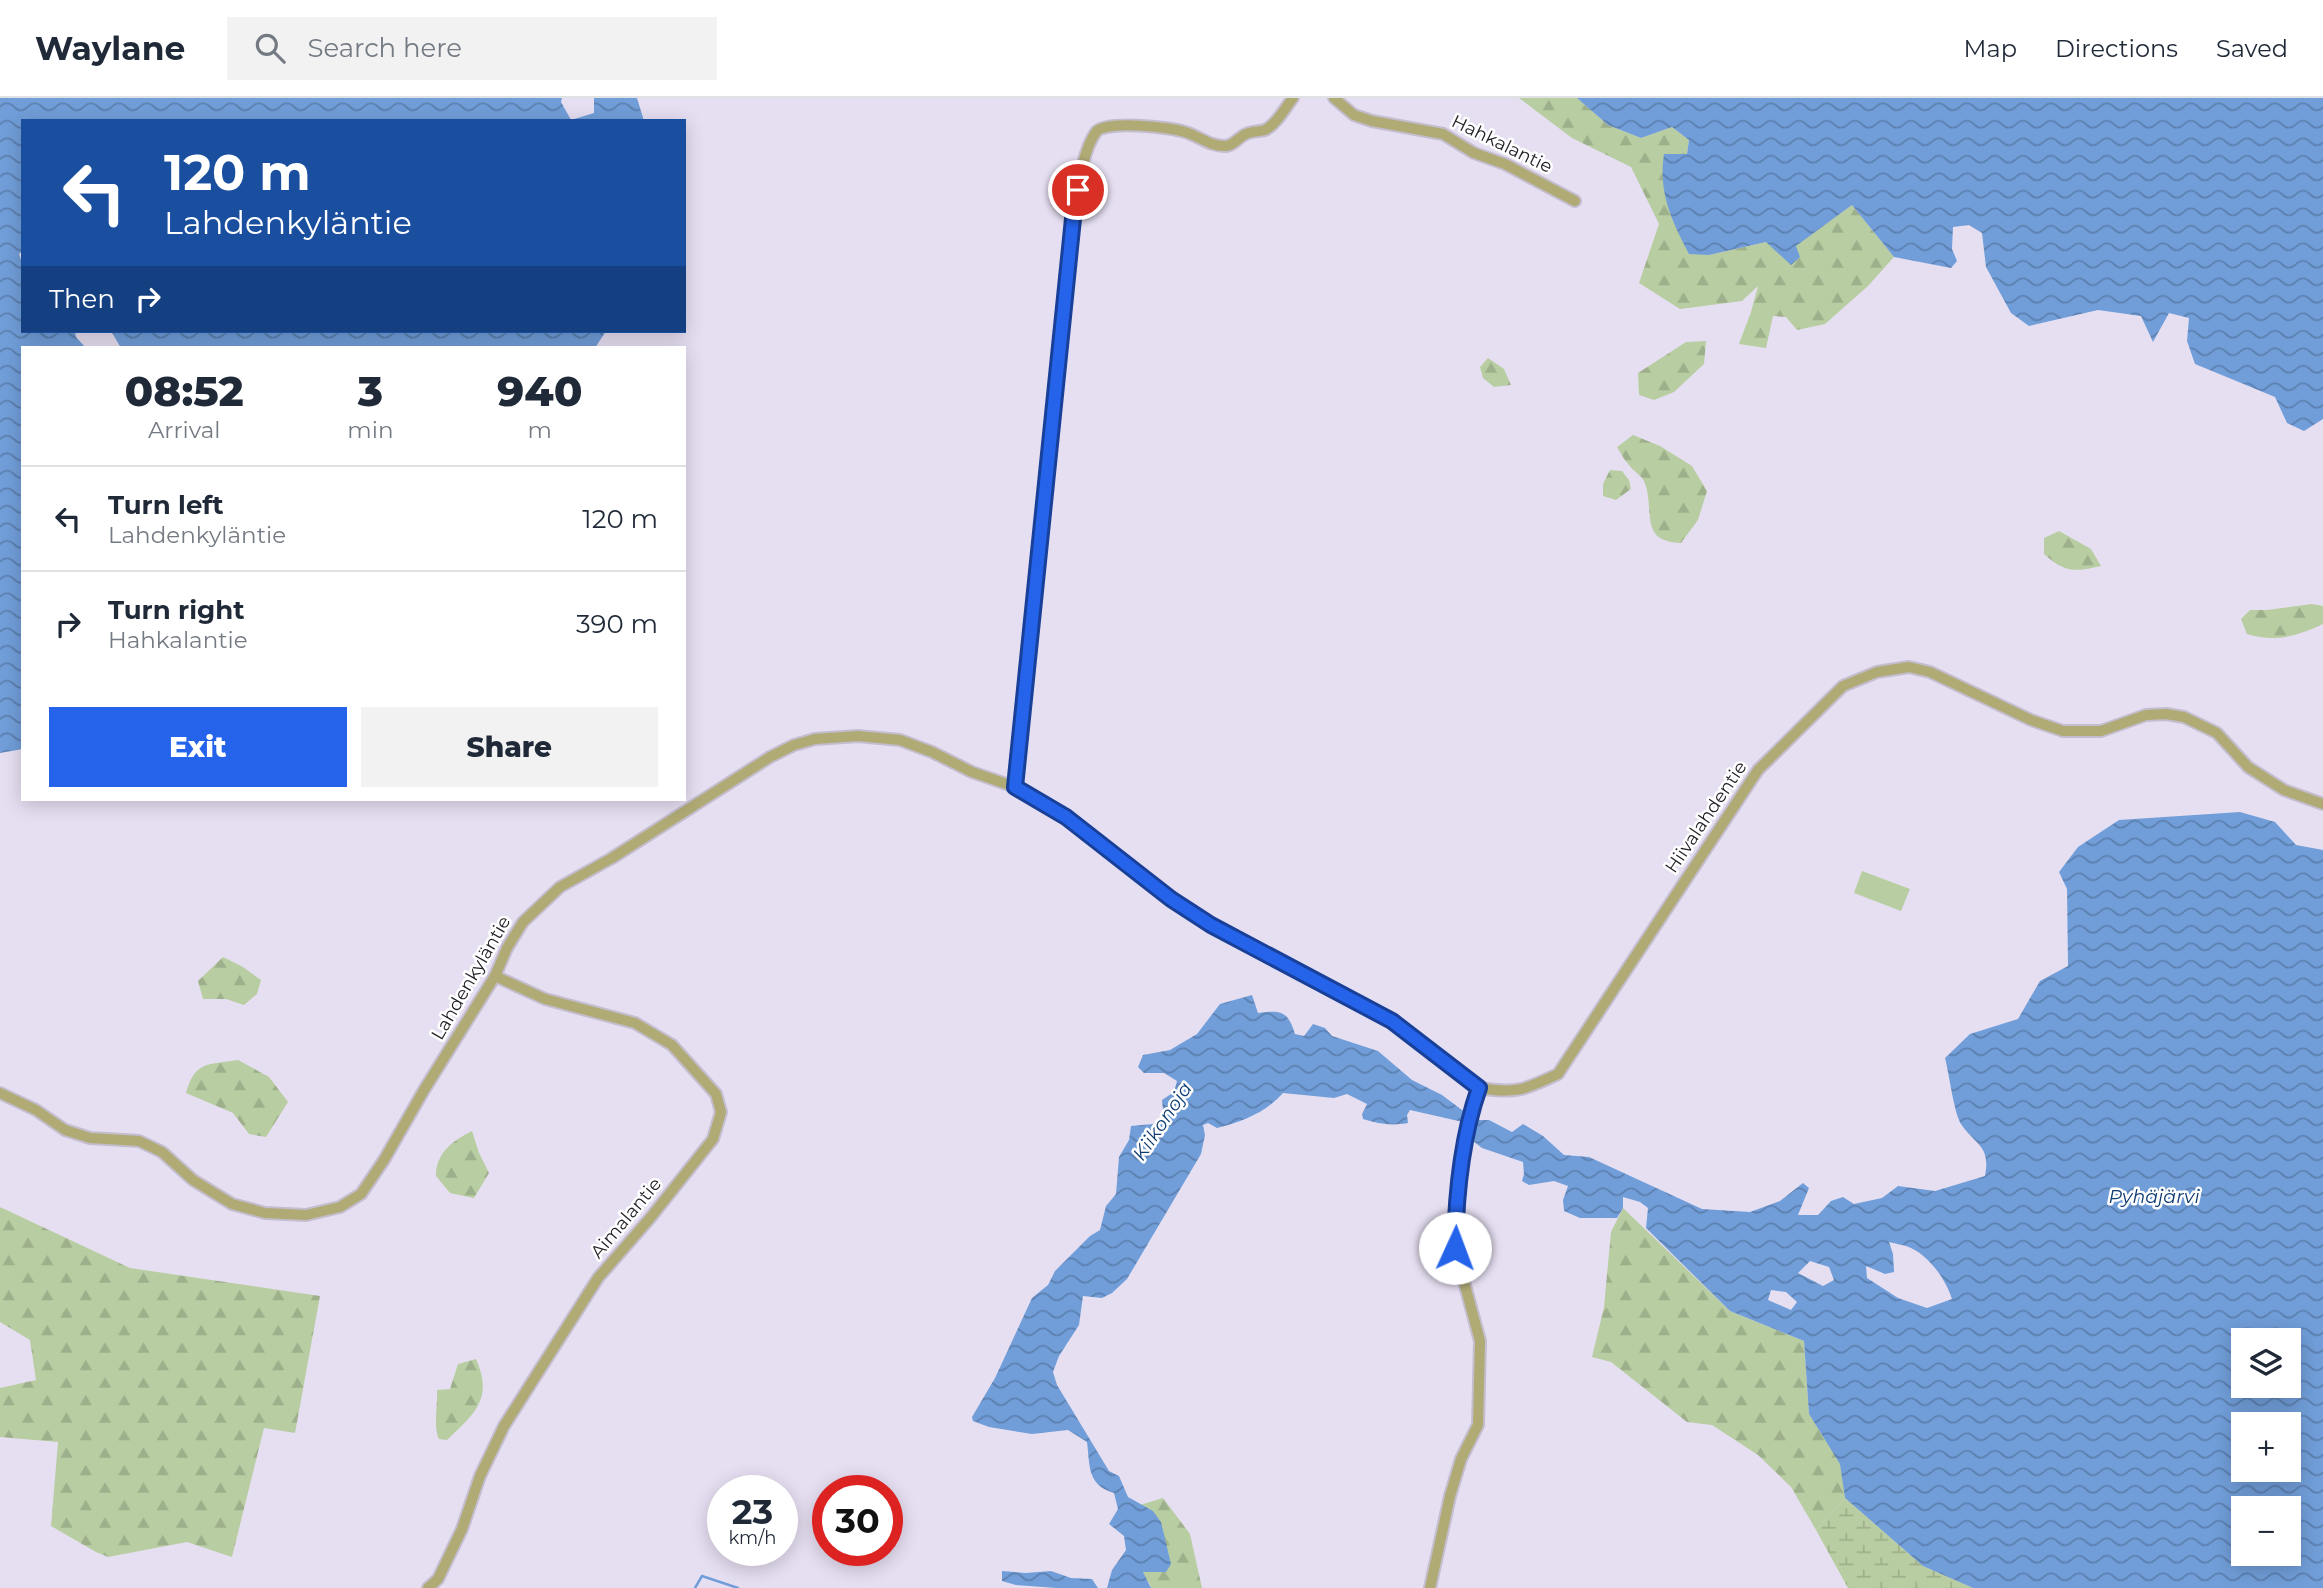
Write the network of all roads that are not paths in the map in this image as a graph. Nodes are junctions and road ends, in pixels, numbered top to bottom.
1 (1293, 98) edge
2 (1334, 98) edge
3 (1575, 201) dead end
4 (1015, 787) junction
5 (2323, 804) edge
6 (495, 976) junction
7 (1479, 1088) junction
8 (0, 1093) edge
9 (428, 1588) edge
10 (1430, 1588) edge

1 - 4 street
2 - 3 street, Hahkalantie
4 - 6 street, Lahdenkyläntie
4 - 7 street, Lahdenkyläntie
5 - 7 street, Hiivalahdentie
6 - 8 street, Lahdenkyläntie
6 - 9 street, Aimalantie
7 - 10 street

